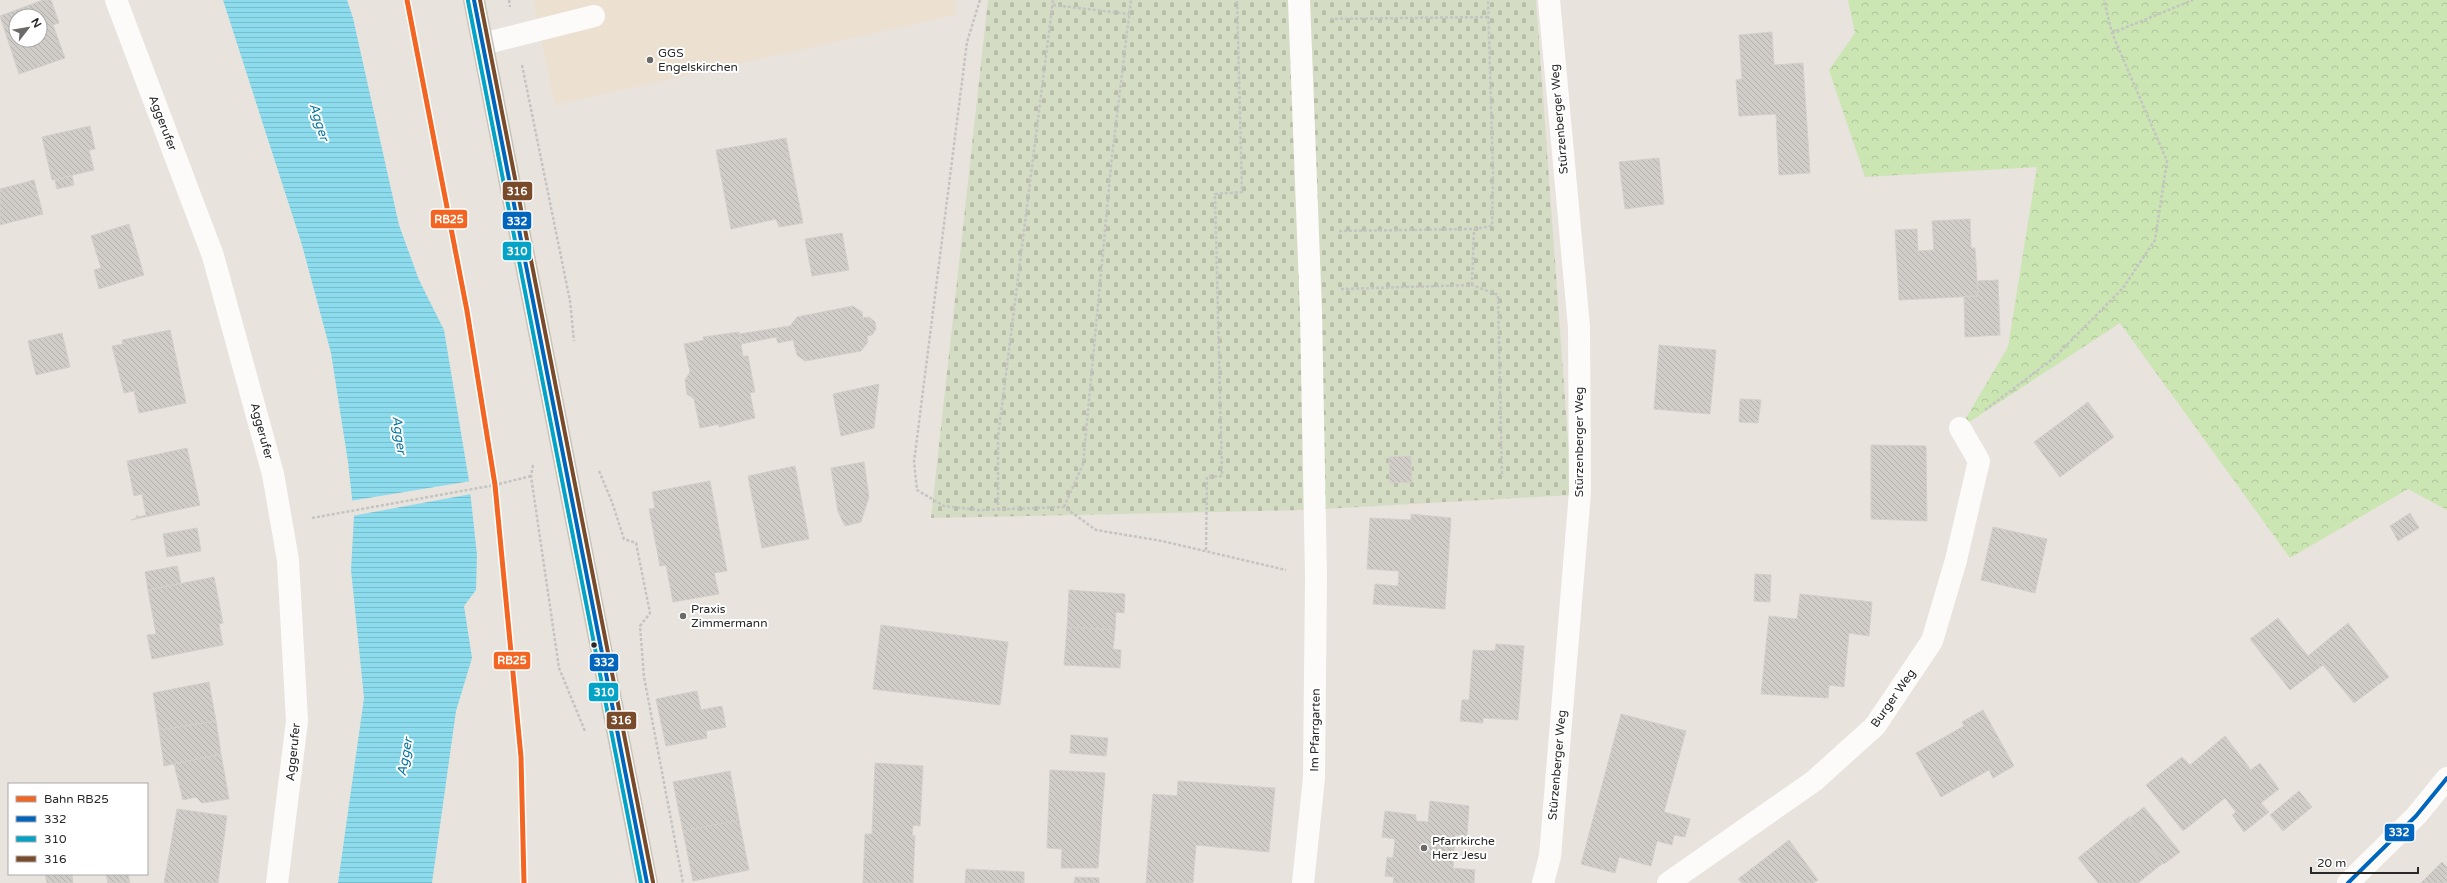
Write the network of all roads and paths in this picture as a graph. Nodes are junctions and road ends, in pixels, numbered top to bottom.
1 (116, 0) edge
2 (474, 0) edge
3 (980, 0) edge
4 (1053, 0) edge
5 (1131, 0) edge
6 (1237, 0) edge
7 (1488, 0) edge
8 (1549, 0) edge
9 (2104, 0) edge
10 (2193, 0) edge
11 (1053, 5) junction
12 (1299, 10) edge
13 (1129, 14) junction
14 (594, 16) dead end
15 (1489, 17) junction
16 (2112, 33) junction
17 (483, 44) junction
18 (528, 91) dead end
19 (1474, 229) junction
20 (1308, 232) junction
21 (1472, 285) junction
22 (1310, 290) junction
23 (574, 346) dead end
24 (1960, 428) joint
25 (534, 460) dead end
26 (597, 468) dead end
27 (531, 476) junction
28 (1502, 477) dead end
29 (1064, 507) junction
30 (998, 510) junction
31 (308, 518) dead end
32 (1206, 550) junction
33 (1316, 577) junction
34 (586, 733) dead end
35 (2447, 778) edge
36 (277, 883) edge
37 (647, 883) edge
38 (683, 883) edge
39 (1304, 883) edge
40 (1543, 883) edge
41 (1668, 883) edge
42 (2348, 883) edge

1 - 36 street, Aggerufer
2 - 17 main road
3 - 30 path
4 - 11 path
5 - 13 path
6 - 32 path
7 - 15 path
8 - 40 street, Stürzenberger Weg
9 - 16 path
10 - 16 path
11 - 13 path
11 - 30 path
12 - 15 path
12 - 20 street, Im Pfarrgarten
13 - 29 path
14 - 17 street
15 - 19 path
16 - 24 path
17 - 37 main road
18 - 23 path
19 - 20 path
19 - 21 path
20 - 22 street, Im Pfarrgarten
21 - 22 path
21 - 28 path
22 - 33 street, Im Pfarrgarten
24 - 41 street, Burger Weg
25 - 27 path
26 - 38 path
27 - 31 path
27 - 34 path
29 - 30 path
29 - 32 path
32 - 33 path
33 - 39 street, Im Pfarrgarten
35 - 42 street

